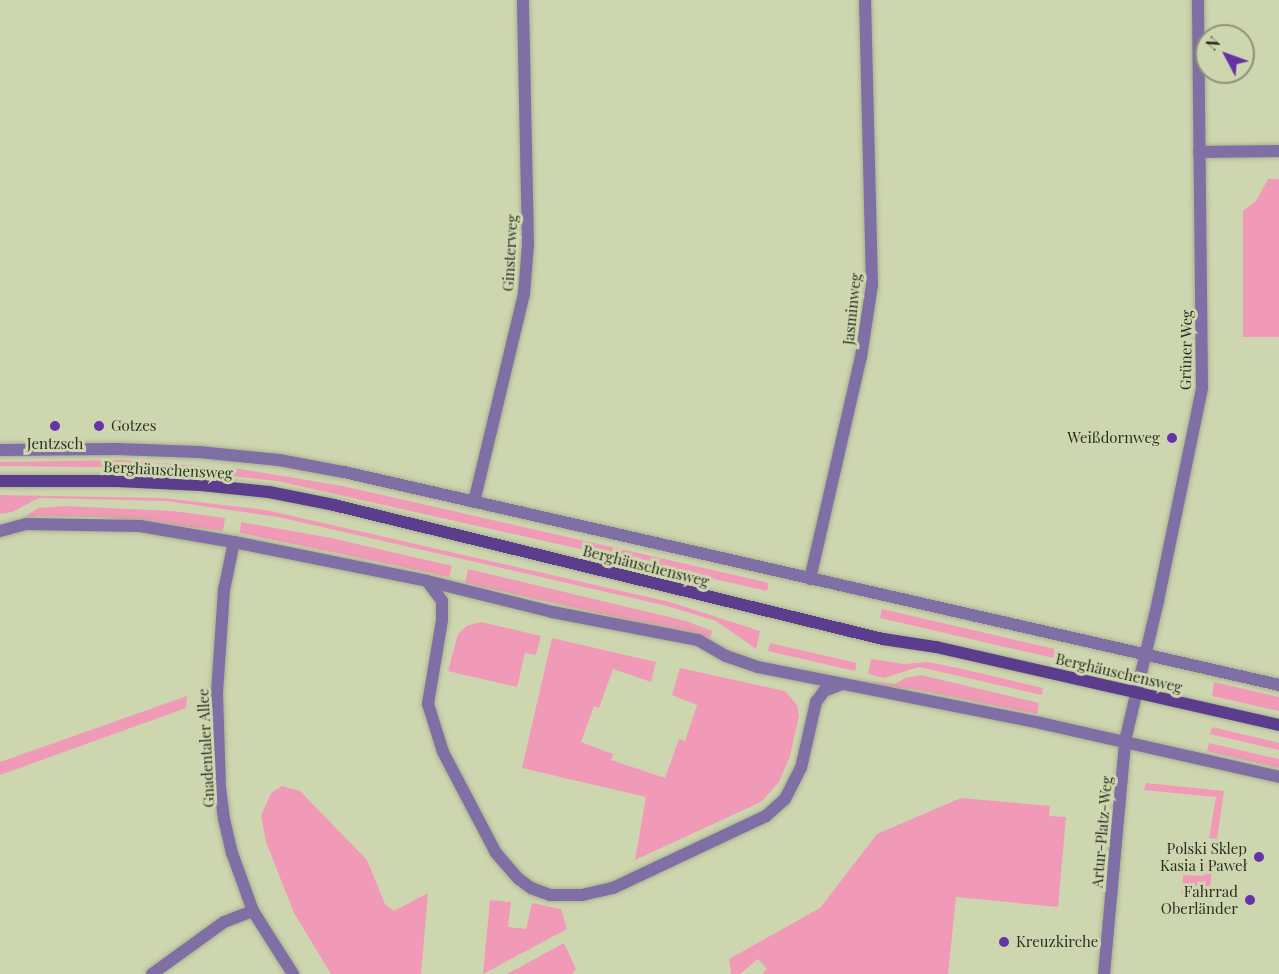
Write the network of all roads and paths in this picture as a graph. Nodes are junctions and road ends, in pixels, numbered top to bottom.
1 (523, 0) edge
2 (865, 0) edge
3 (1198, 0) edge
4 (1279, 151) edge
5 (1199, 152) junction
6 (0, 450) edge
7 (0, 481) edge
8 (474, 502) junction
9 (0, 531) edge
10 (234, 542) junction
11 (810, 579) junction
12 (427, 581) junction
13 (1146, 655) junction
14 (840, 685) junction
15 (1279, 685) edge
16 (1137, 693) junction
17 (1279, 725) edge
18 (1125, 741) junction
19 (1279, 777) edge
20 (253, 911) junction
21 (152, 974) edge
22 (293, 974) edge
23 (1104, 974) edge

1 - 8 street, Ginsterweg
2 - 11 street, Jasminweg
3 - 5 street, Grüner Weg
4 - 5 street
5 - 13 street, Grüner Weg
6 - 8 street, Berghäuschensweg
7 - 16 main road, Berghäuschensweg
8 - 11 street, Berghäuschensweg
9 - 10 street
10 - 12 street
10 - 20 street, Gnadentaler Allee
11 - 13 street, Berghäuschensweg
12 - 14 street
12 - 14 street
13 - 15 street, Berghäuschensweg
13 - 16 street, Grüner Weg
14 - 18 street
16 - 17 main road, Berghäuschensweg
16 - 18 street, Artur-Platz-Weg
18 - 19 street
18 - 23 street, Artur-Platz-Weg
20 - 21 street
20 - 22 street, Gnadentaler Allee

